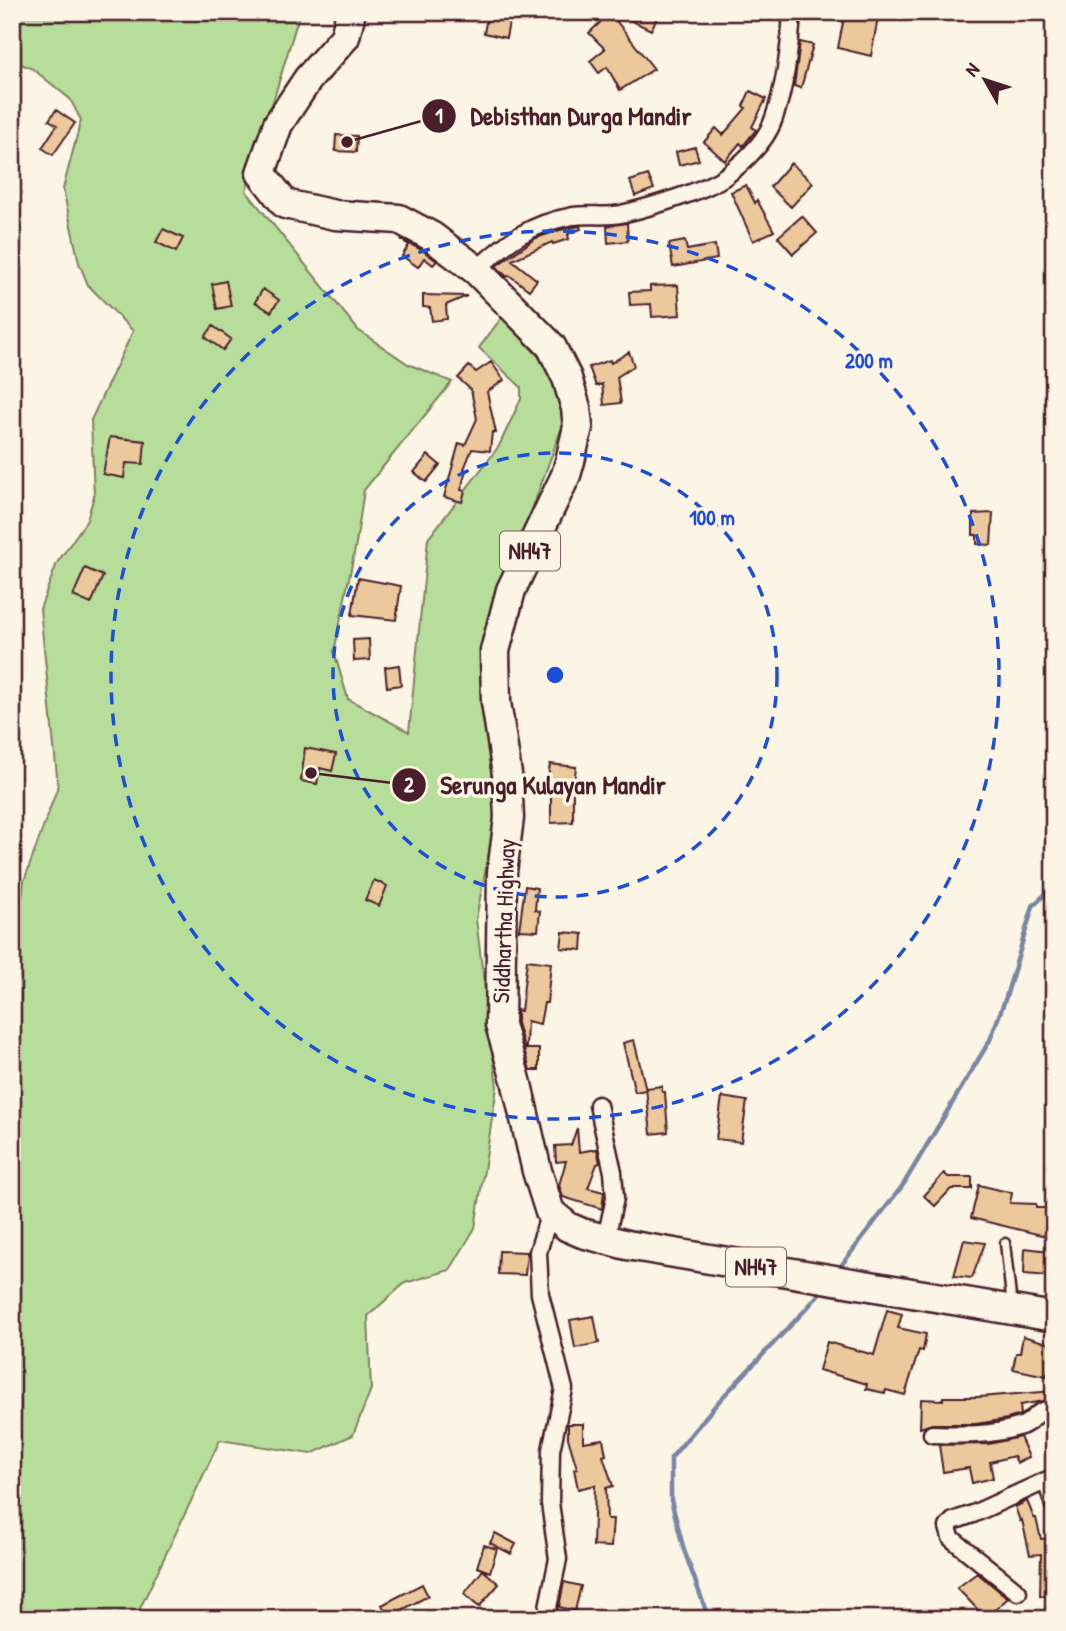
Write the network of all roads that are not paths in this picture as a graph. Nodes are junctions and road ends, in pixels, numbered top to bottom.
1 (352, 12) edge
2 (792, 12) edge
3 (476, 270) junction
4 (598, 1105) dead end
5 (550, 1212) junction
6 (616, 1241) junction
7 (1005, 1243) dead end
8 (1013, 1311) junction
9 (1054, 1317) edge
10 (1054, 1409) edge
11 (932, 1434) dead end
12 (1050, 1479) edge
13 (1054, 1505) edge
14 (1018, 1592) dead end
15 (548, 1619) edge

1 - 3 highway, Siddhartha Highway / NH47
2 - 3 street
3 - 5 highway, Siddhartha Highway / NH47
4 - 6 street
5 - 6 highway, NH47
5 - 15 street
6 - 8 highway, NH47
7 - 8 lane
8 - 9 highway, NH47
10 - 11 street
12 - 13 street
12 - 14 street

